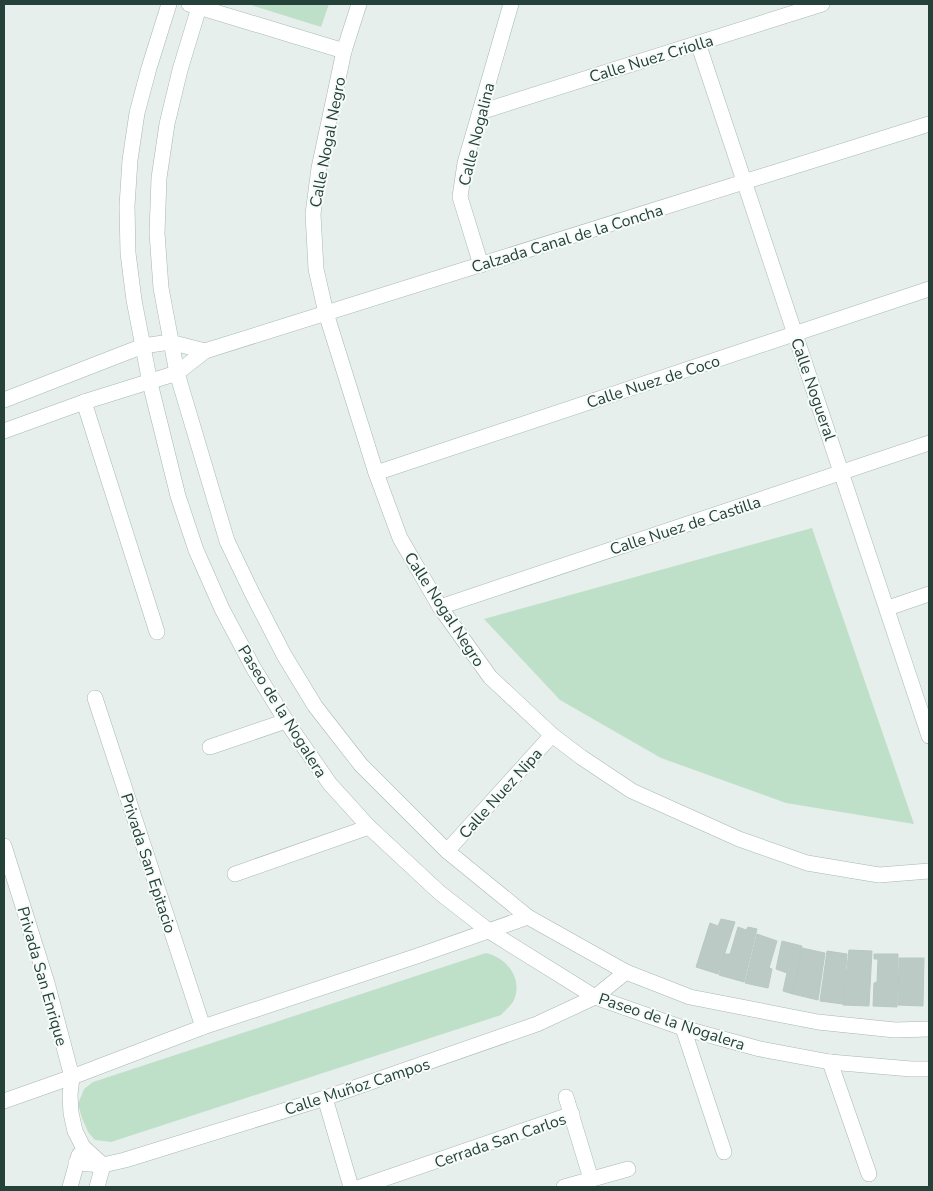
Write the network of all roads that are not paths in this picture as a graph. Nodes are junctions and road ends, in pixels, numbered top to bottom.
1 (169, 4) edge
2 (359, 4) edge
3 (511, 4) edge
4 (822, 4) edge
5 (196, 5) edge
6 (698, 43) junction
7 (344, 51) junction
8 (480, 112) junction
9 (929, 124) edge
10 (745, 182) junction
11 (481, 264) junction
12 (929, 290) edge
13 (326, 313) junction
14 (796, 334) junction
15 (170, 342) junction
16 (143, 346) junction
17 (205, 351) junction
18 (177, 373) junction
19 (150, 383) junction
20 (4, 400) edge
21 (84, 402) junction
22 (4, 431) edge
23 (929, 443) edge
24 (376, 473) junction
25 (842, 473) junction
26 (929, 594) edge
27 (440, 607) junction
28 (888, 608) junction
29 (157, 632) dead end
30 (95, 698) dead end
31 (286, 721) junction
32 (552, 735) junction
33 (929, 736) edge
34 (210, 747) dead end
35 (369, 827) junction
36 (4, 846) edge
37 (447, 851) junction
38 (929, 871) edge
39 (236, 874) dead end
40 (528, 917) junction
41 (488, 931) junction
42 (626, 972) junction
43 (595, 997) junction
44 (203, 1027) junction
45 (684, 1028) junction
46 (929, 1029) edge
47 (830, 1062) junction
48 (929, 1069) edge
49 (72, 1077) junction
50 (566, 1097) dead end
51 (324, 1098) junction
52 (4, 1101) edge
53 (572, 1114) junction
54 (83, 1147) junction
55 (724, 1152) dead end
56 (76, 1163) junction
57 (103, 1165) junction
58 (628, 1169) dead end
59 (869, 1174) dead end
60 (591, 1179) junction
61 (395, 1182) edge
62 (70, 1187) edge
63 (97, 1187) edge
64 (351, 1187) edge
65 (360, 1187) edge
66 (564, 1187) edge

1 - 16 street, Paseo de la Nogalera
2 - 7 street, Calle Nogal Negro
3 - 8 street, Calle Nogalina
4 - 6 street, Calle Nuez Criolla
5 - 7 street
5 - 15 street
6 - 8 street, Calle Nuez Criolla
6 - 10 street, Calle Nogueral
7 - 13 street, Calle Nogal Negro
8 - 11 street, Calle Nogalina
9 - 10 street, Calzada Canal de la Concha
10 - 11 street, Calzada Canal de la Concha
10 - 14 street, Calle Nogueral
11 - 13 street, Calzada Canal de la Concha
12 - 14 street, Calle Nuez de Coco
13 - 17 street, Calzada Canal de la Concha
13 - 24 street, Calle Nogal Negro
14 - 24 street, Calle Nuez de Coco
14 - 25 street, Calle Nogueral
15 - 16 street
15 - 17 street
15 - 18 street, Paseo de la Nogalera
16 - 19 street, Paseo de la Nogalera
16 - 20 street
17 - 18 street, Calzada Canal de la Concha
18 - 19 street, Calzada Canal de la Concha
18 - 37 street, Paseo de la Nogalera
19 - 21 street, Calzada Canal de la Concha
19 - 31 street, Paseo de la Nogalera
21 - 22 street, Calzada Canal de la Concha
21 - 29 street
23 - 25 street, Calle Nuez de Castilla
24 - 27 street, Calle Nogal Negro
25 - 27 street, Calle Nuez de Castilla
25 - 28 street, Calle Nogueral
26 - 28 street
27 - 32 street, Calle Nogal Negro
28 - 33 street, Calle Nogueral
30 - 44 street, Privada San Epitacio
31 - 34 street
31 - 35 street, Paseo de la Nogalera
32 - 37 street, Calle Nuez Nipa
32 - 38 street, Calle Nogal Negro
35 - 39 street
35 - 41 street, Paseo de la Nogalera
36 - 49 street, Privada San Enrique
37 - 40 street, Paseo de la Nogalera
40 - 41 street
40 - 42 street, Paseo de la Nogalera
41 - 43 street, Paseo de la Nogalera
41 - 44 street
42 - 43 street, Calle Muñoz Campos
42 - 46 street, Paseo de la Nogalera
43 - 45 street, Paseo de la Nogalera
43 - 51 street, Calle Muñoz Campos
44 - 49 street
45 - 47 street, Paseo de la Nogalera
45 - 55 street
47 - 48 street, Paseo de la Nogalera
47 - 59 street
49 - 52 street
49 - 54 street, Privada San Enrique
50 - 53 street
51 - 57 street, Calle Muñoz Campos
51 - 64 street
53 - 60 street, Cerrada San Carlos
53 - 61 street, Cerrada San Carlos
54 - 56 street
54 - 57 street
56 - 57 street, Calle Muñoz Campos
56 - 62 street
57 - 63 street
58 - 60 street
60 - 66 street
61 - 65 street, Cerrada San Carlos

